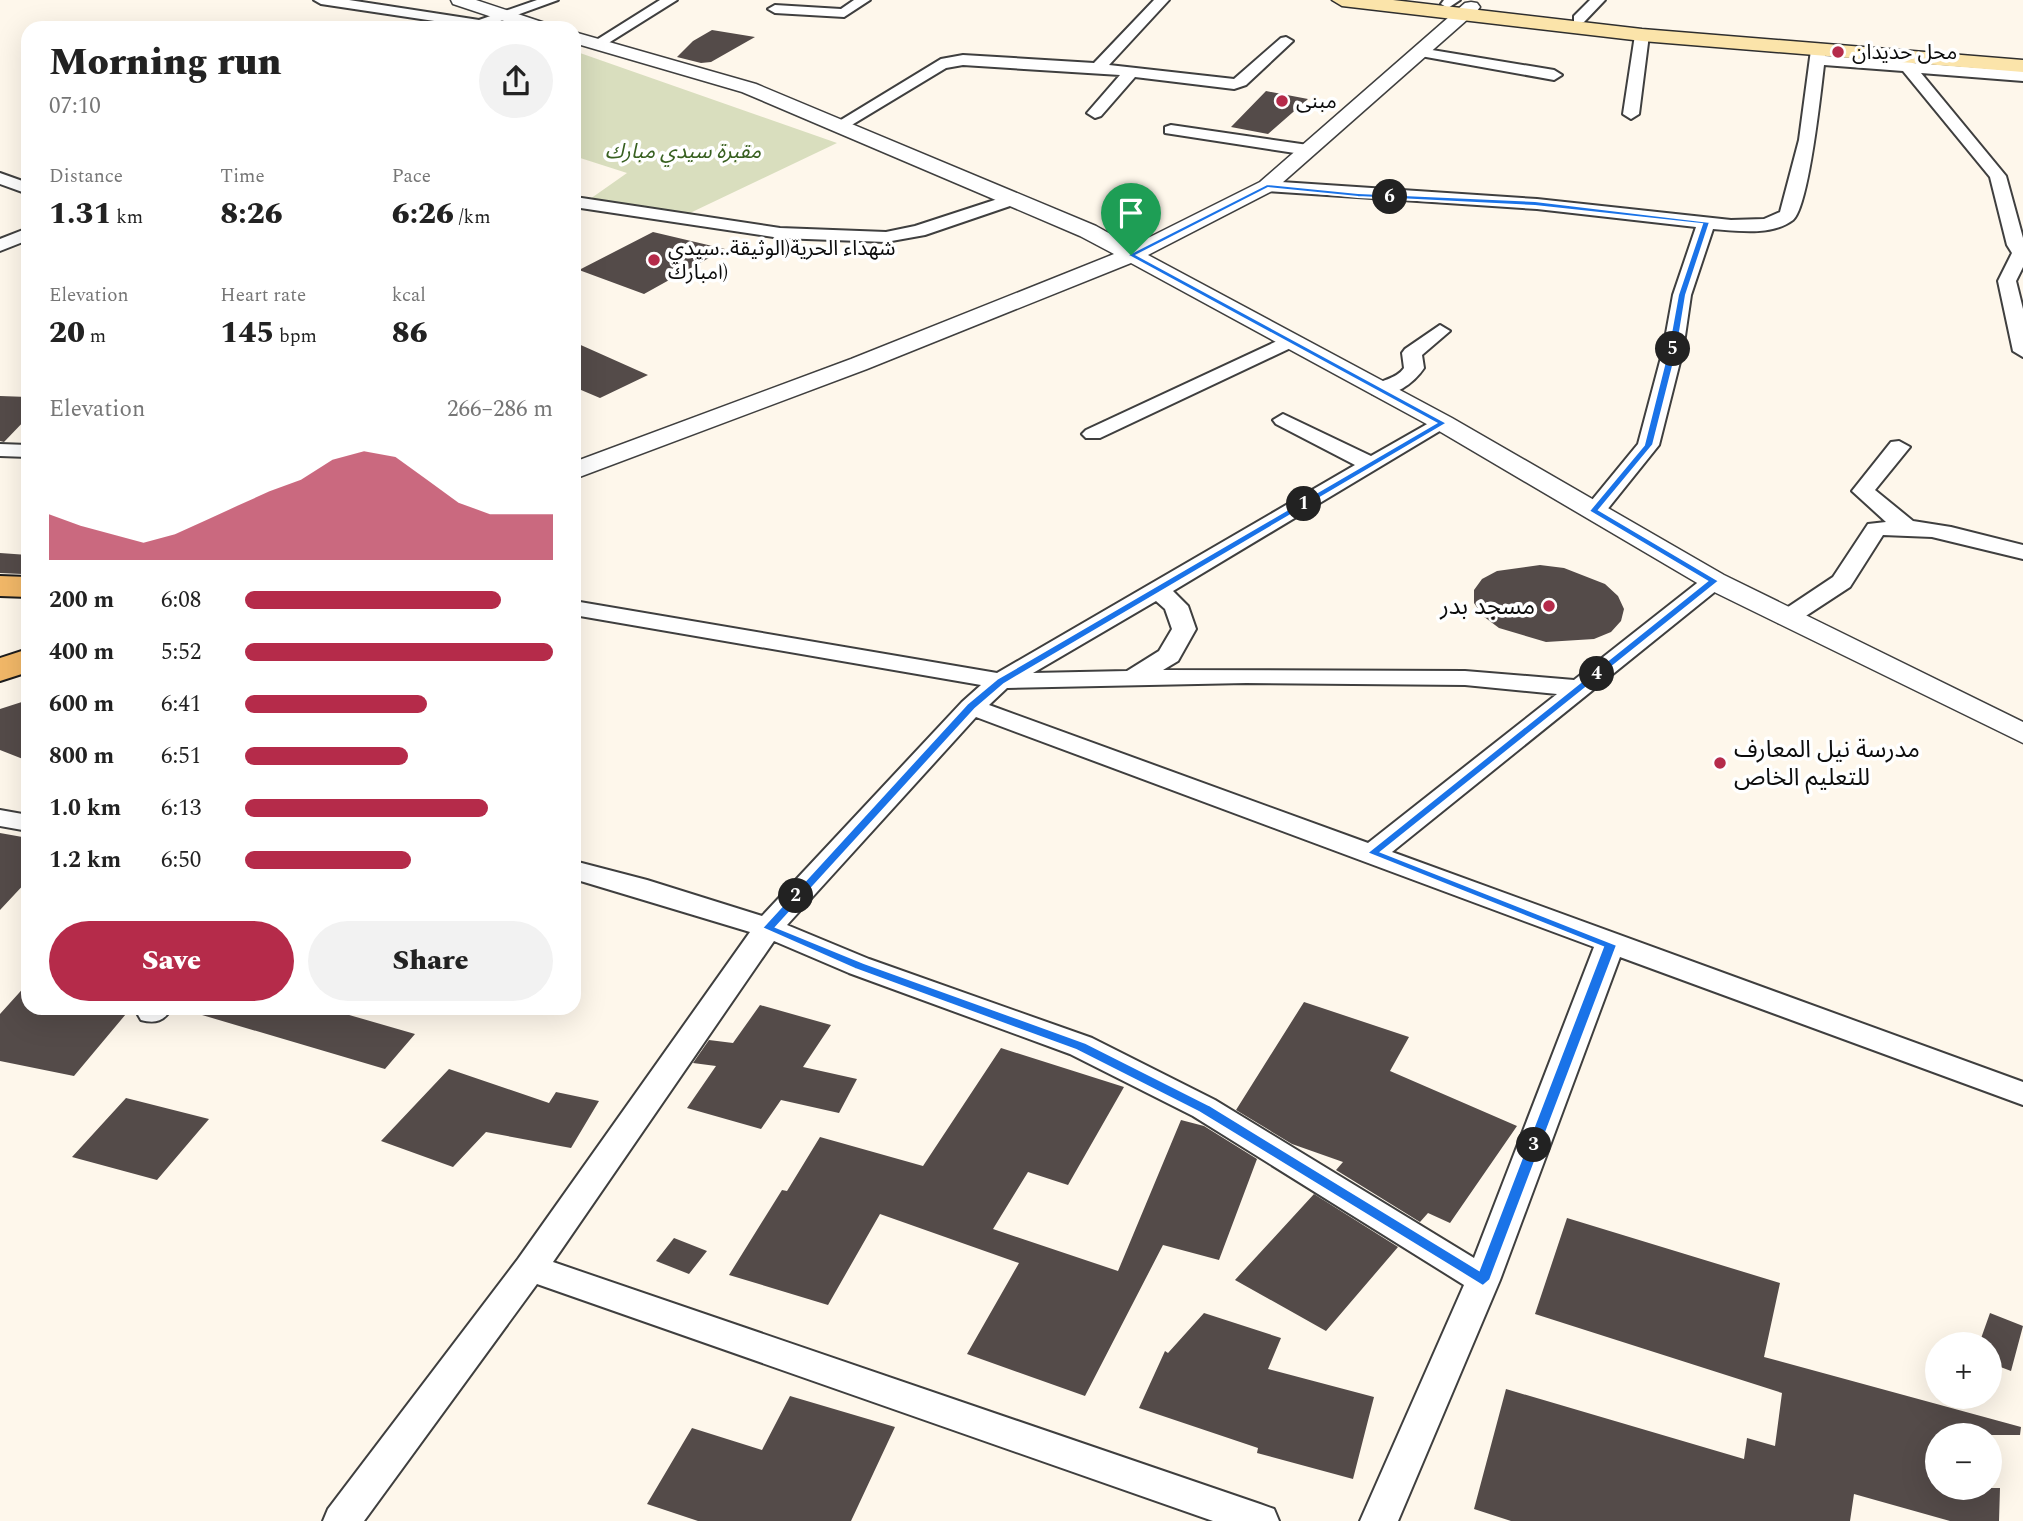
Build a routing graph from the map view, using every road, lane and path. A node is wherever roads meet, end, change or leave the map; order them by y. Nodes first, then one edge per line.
1 (321, 0) edge
2 (459, 0) edge
3 (551, 0) edge
4 (670, 0) edge
5 (863, 0) edge
6 (1162, 0) edge
7 (1342, 0) edge
8 (1419, 0) edge
9 (1598, 0) edge
10 (1458, 7) edge
11 (775, 9) dead end
12 (503, 17) junction
13 (1579, 19) junction
14 (446, 21) edge
15 (491, 21) edge
16 (517, 21) edge
17 (1642, 35) junction
18 (585, 41) edge
19 (1286, 41) dead end
20 (1420, 52) junction
21 (1818, 55) junction
22 (2023, 57) edge
23 (1903, 62) junction
24 (2023, 66) edge
25 (1098, 68) junction
26 (1131, 72) junction
27 (1554, 75) dead end
28 (2023, 76) edge
29 (1096, 113) dead end
30 (1631, 114) dead end
31 (839, 126) junction
32 (1171, 130) dead end
33 (1308, 150) junction
34 (0, 178) edge
35 (21, 186) edge
36 (1267, 186) junction
37 (1013, 200) junction
38 (581, 203) edge
39 (1706, 222) junction
40 (21, 236) edge
41 (0, 246) edge
42 (1131, 255) junction
43 (2021, 255) edge
44 (1440, 331) dead end
45 (1290, 341) junction
46 (2023, 351) edge
47 (1380, 390) junction
48 (1283, 420) dead end
49 (1443, 423) junction
50 (1093, 434) dead end
51 (1899, 447) dead end
52 (0, 450) edge
53 (21, 451) edge
54 (1372, 464) junction
55 (581, 468) edge
56 (1594, 511) junction
57 (1905, 526) junction
58 (2023, 552) edge
59 (1714, 581) junction
60 (0, 586) edge
61 (21, 587) edge
62 (1158, 590) junction
63 (581, 609) edge
64 (1787, 618) junction
65 (21, 662) edge
66 (0, 670) edge
67 (1133, 678) junction
68 (1001, 681) junction
69 (1580, 688) junction
70 (971, 707) junction
71 (2023, 734) edge
72 (0, 818) edge
73 (21, 822) edge
74 (1373, 853) junction
75 (581, 872) edge
76 (768, 928) junction
77 (1611, 945) junction
78 (2023, 1094) edge
79 (530, 1268) junction
80 (1483, 1280) junction
81 (342, 1521) edge
82 (1260, 1521) edge
83 (1379, 1521) edge

1 - 14 street
2 - 12 street
3 - 12 street
4 - 18 street
5 - 11 street
6 - 25 street
7 - 10 main road
8 - 10 main road
9 - 13 street
10 - 13 main road
10 - 17 main road
10 - 20 street
12 - 15 street
12 - 16 street
13 - 22 main road
17 - 21 main road
17 - 30 street
18 - 31 street
19 - 26 street
20 - 27 street
20 - 33 street
21 - 23 main road
21 - 39 street
23 - 24 main road
23 - 28 street
23 - 43 street
25 - 26 street
25 - 31 street
26 - 29 street
31 - 37 street
32 - 33 street
33 - 36 street
34 - 35 street
36 - 39 street
36 - 42 street
37 - 38 street
37 - 42 street
39 - 56 street
40 - 41 street
42 - 45 street
42 - 55 street
43 - 46 street
44 - 47 street
45 - 47 street
45 - 50 street
47 - 49 street
48 - 54 street
49 - 54 street
49 - 56 street
51 - 57 street
52 - 53 street
54 - 62 street
56 - 59 street
57 - 58 street
57 - 64 street
59 - 64 street
59 - 69 street
60 - 61 main road
62 - 67 street
62 - 68 street
63 - 68 street
64 - 71 street
65 - 66 main road
67 - 68 street
67 - 69 street
68 - 70 street
69 - 74 street
70 - 74 street
70 - 76 street
72 - 73 street
74 - 77 street
75 - 76 street
76 - 79 street
76 - 80 street
77 - 78 street
77 - 80 street
79 - 81 street
79 - 82 street
80 - 83 street

